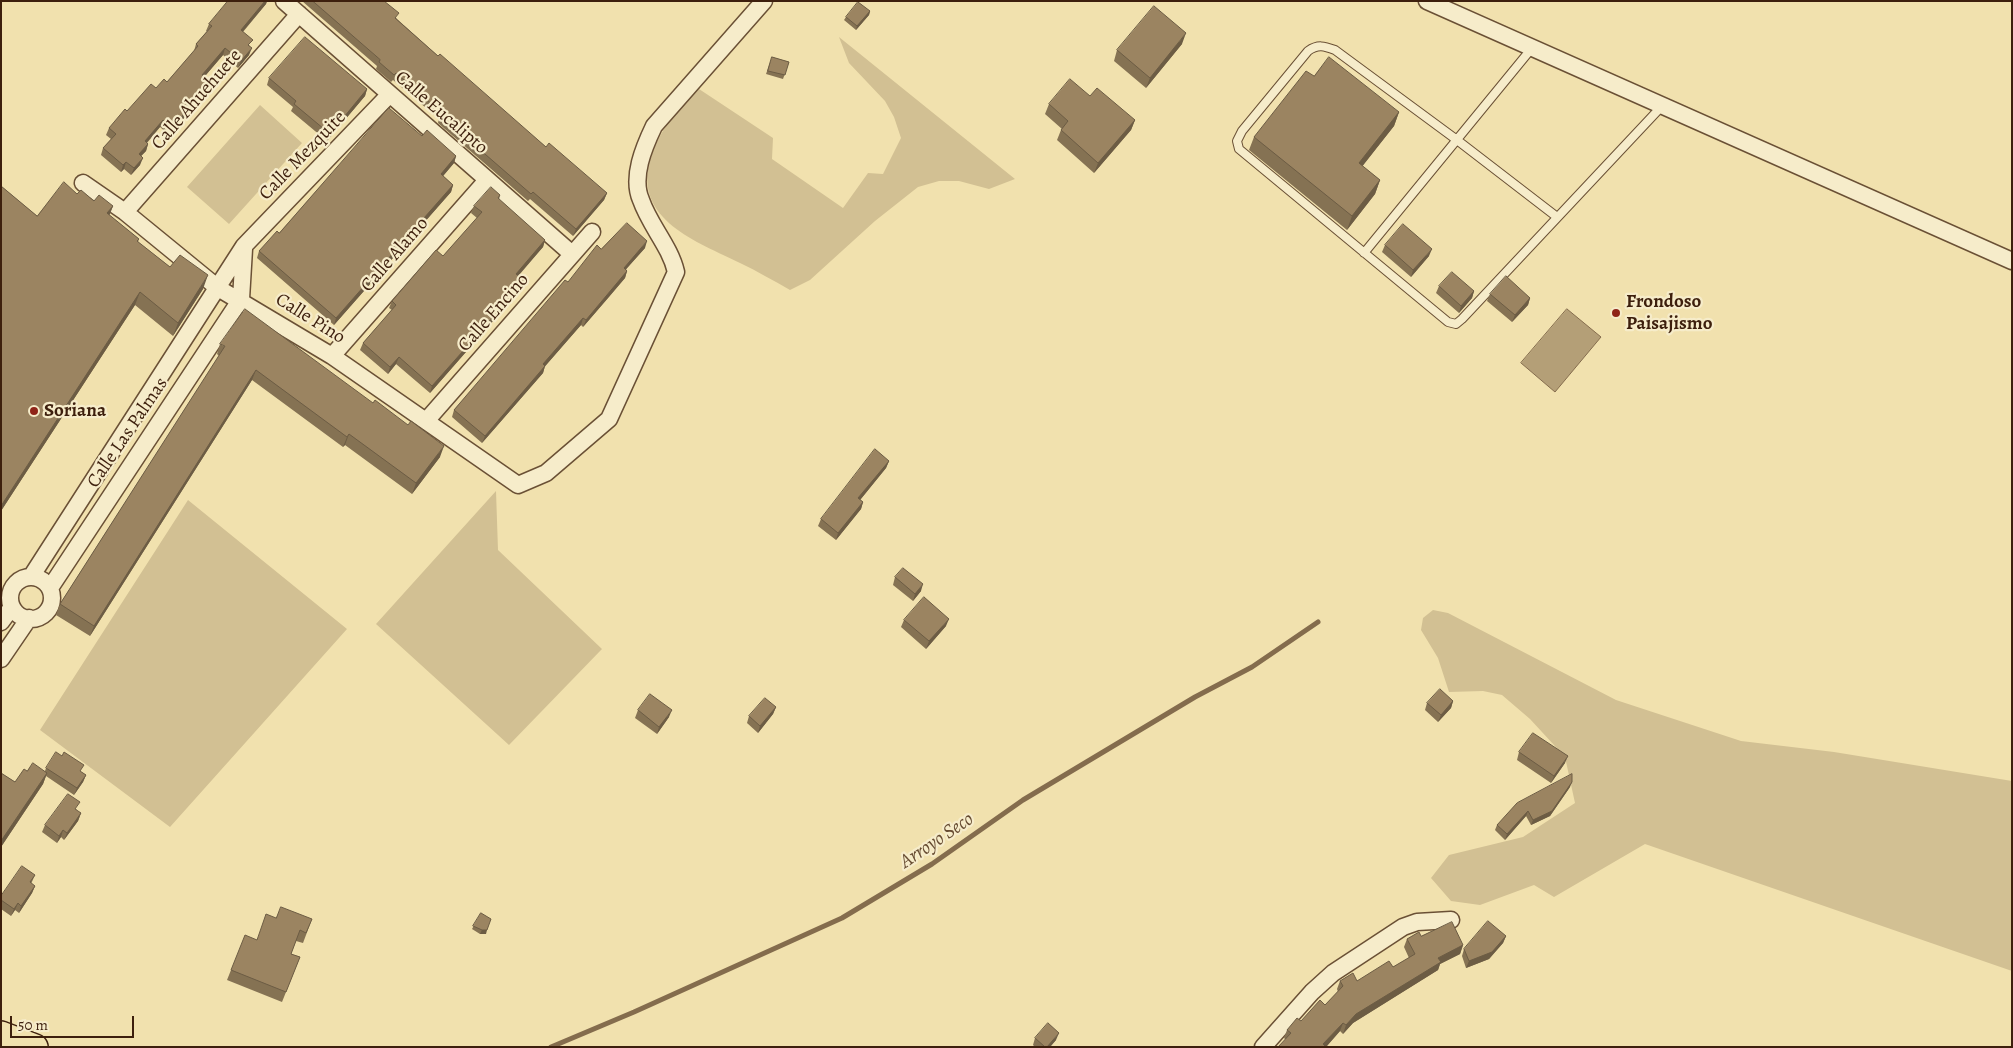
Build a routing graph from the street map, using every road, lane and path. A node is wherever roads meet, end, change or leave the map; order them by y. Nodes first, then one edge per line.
1 (284, 1) edge
2 (764, 1) edge
3 (1427, 1) edge
4 (299, 14) junction
5 (1532, 48) junction
6 (390, 94) junction
7 (1662, 106) junction
8 (1457, 140) junction
9 (487, 180) junction
10 (83, 183) dead end
11 (125, 212) junction
12 (1557, 217) junction
13 (592, 232) dead end
14 (244, 246) junction
15 (1364, 253) junction
16 (572, 254) junction
17 (2012, 260) edge
18 (218, 288) junction
19 (241, 300) junction
20 (332, 356) junction
21 (426, 421) junction
22 (31, 577) junction
23 (50, 588) junction
24 (12, 607) junction
25 (29, 618) junction
26 (1, 622) edge
27 (1, 659) edge
28 (1451, 920) edge
29 (1, 1034) edge
30 (35, 1047) edge
31 (1263, 1047) edge

1 - 4 street, Calle Eucalipto
2 - 21 street, Calle Pino
3 - 5 street
4 - 6 street, Calle Eucalipto
4 - 11 street, Calle Ahuehuete
5 - 7 street
5 - 8 lane
6 - 9 street, Calle Eucalipto
6 - 14 street, Calle Mezquite
7 - 12 lane
7 - 17 street
8 - 12 lane
8 - 15 lane
8 - 15 lane
9 - 16 street, Calle Eucalipto
9 - 20 street, Calle Alamo
10 - 11 street, Calle Pino
11 - 18 street, Calle Pino
12 - 15 lane
13 - 16 street, Calle Encino
14 - 18 street, Calle Mezquite
14 - 19 street
16 - 21 street, Calle Encino
18 - 19 street, Calle Pino
18 - 22 street, Calle Las Palmas
19 - 20 street, Calle Pino
19 - 23 street, Calle Las Palmas
20 - 21 street, Calle Pino
22 - 23 street
22 - 24 street
23 - 25 street
24 - 25 street
24 - 26 street
25 - 27 street
28 - 31 street
29 - 30 main road

